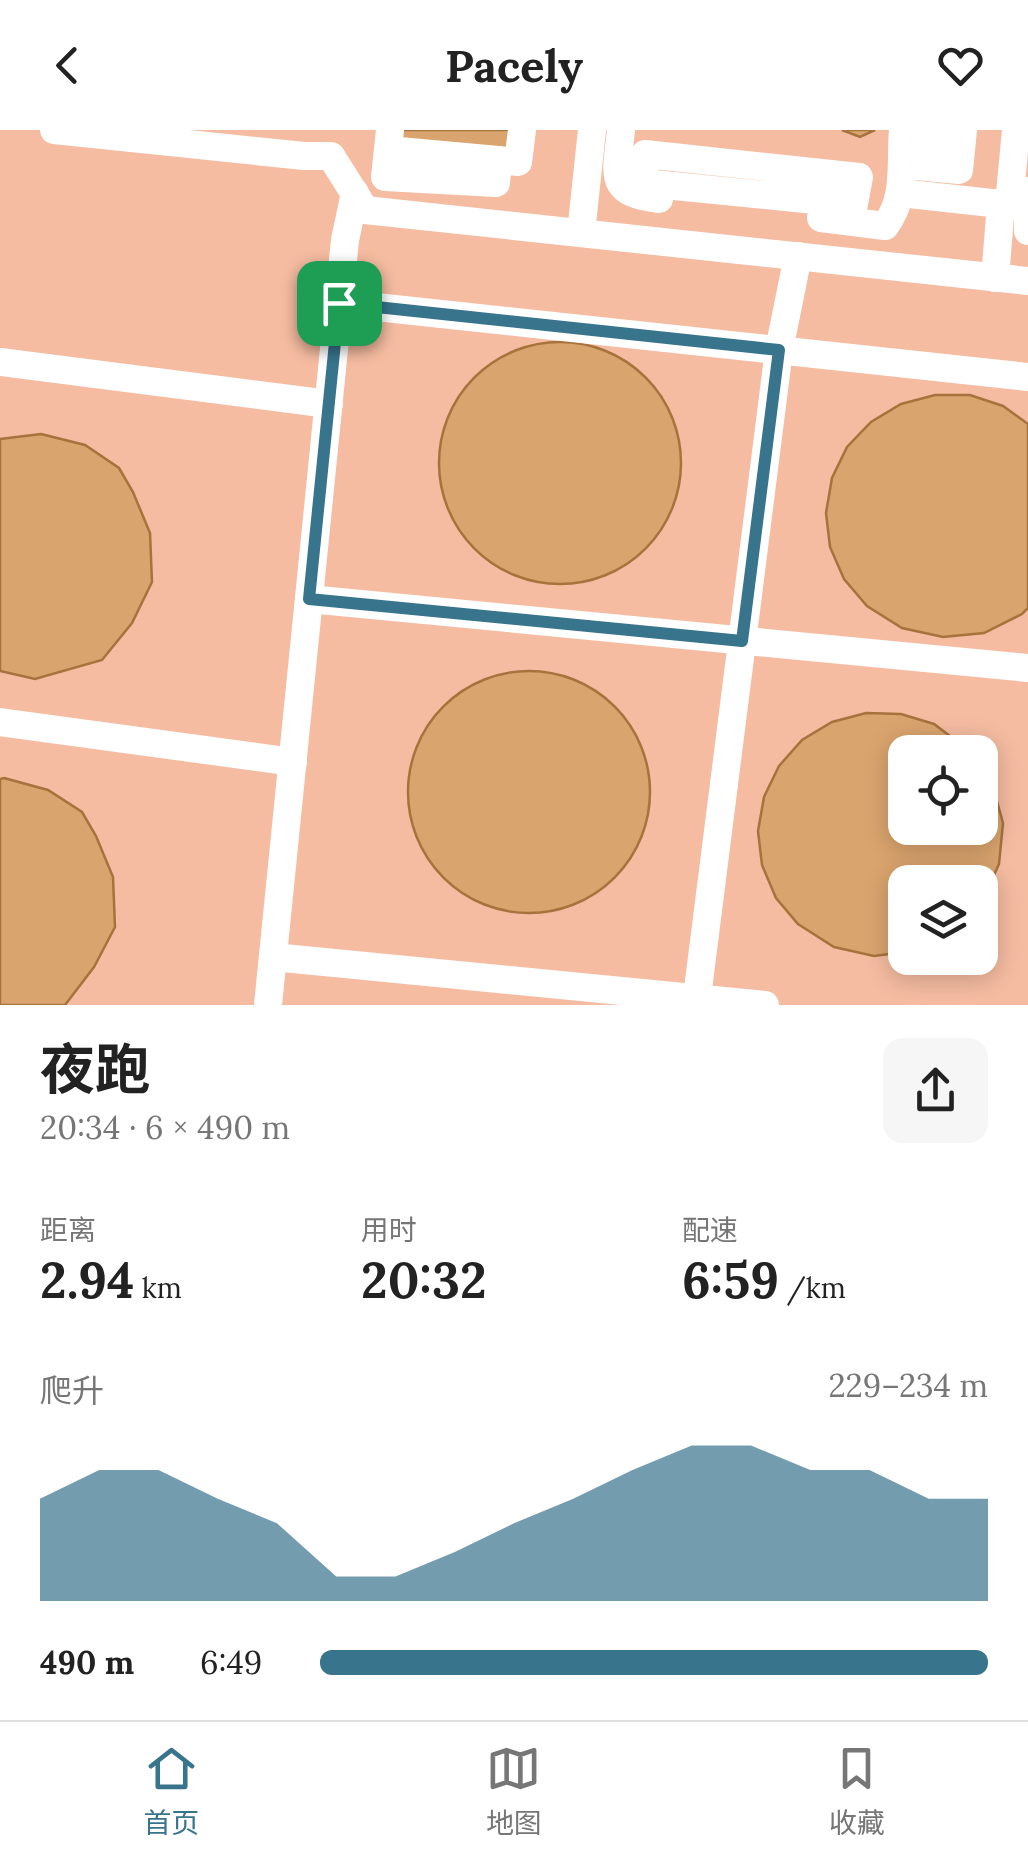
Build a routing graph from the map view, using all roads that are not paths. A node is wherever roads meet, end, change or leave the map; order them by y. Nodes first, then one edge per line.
1 (54, 130) edge
2 (592, 130) edge
3 (621, 130) edge
4 (517, 131) edge
5 (1020, 132) edge
6 (936, 133) edge
7 (389, 140) edge
8 (427, 154) edge
9 (479, 157) edge
10 (644, 168) dead end
11 (938, 168) dead end
12 (1023, 178) edge
13 (738, 186) junction
14 (856, 190) dead end
15 (354, 193) junction
16 (900, 194) junction
17 (1019, 210) edge
18 (417, 215) junction
19 (1028, 231) edge
20 (581, 233) junction
21 (798, 256) junction
22 (996, 278) junction
23 (1028, 281) edge
24 (339, 303) junction
25 (779, 350) junction
26 (0, 362) edge
27 (1028, 377) edge
28 (329, 404) junction
29 (309, 599) junction
30 (742, 641) junction
31 (1028, 668) edge
32 (0, 722) edge
33 (293, 762) junction
34 (273, 958) junction
35 (696, 1002) edge
36 (268, 1005) edge
37 (765, 1005) edge

1 - 15 street
2 - 20 street
3 - 13 street
4 - 9 street
5 - 12 street
6 - 11 street
6 - 16 street
7 - 8 street
8 - 9 street
8 - 18 street
10 - 13 street
12 - 17 street
13 - 14 street
13 - 16 street
15 - 18 street
15 - 24 street
16 - 17 street
17 - 19 street
17 - 22 street
18 - 20 street
20 - 21 street
21 - 22 street
21 - 25 street
22 - 23 street
24 - 25 street
24 - 28 street
25 - 27 street
25 - 30 street
26 - 28 street
28 - 29 street
29 - 30 street
29 - 33 street
30 - 31 street
30 - 35 street
32 - 33 street
33 - 34 street
34 - 35 street
34 - 36 street
35 - 37 street

